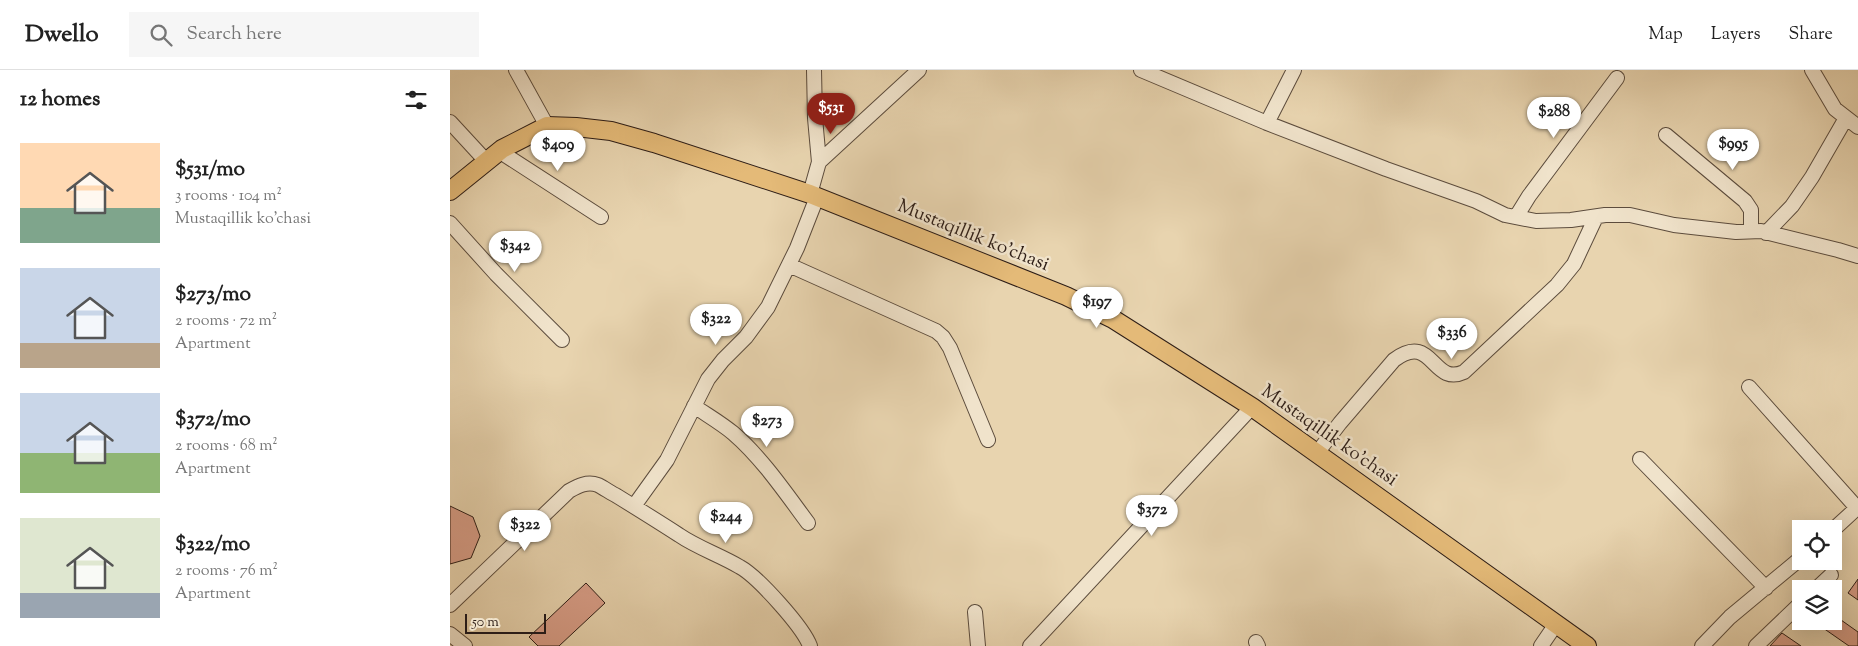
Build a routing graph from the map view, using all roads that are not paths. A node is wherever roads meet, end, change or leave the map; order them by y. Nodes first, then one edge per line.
1 (516, 70) edge
2 (814, 70) edge
3 (919, 70) edge
4 (1141, 70) edge
5 (1294, 70) edge
6 (1812, 70) edge
7 (1616, 78) dead end
8 (1846, 118) junction
9 (450, 122) edge
10 (1268, 123) junction
11 (547, 126) junction
12 (1858, 127) edge
13 (1666, 135) dead end
14 (493, 156) junction
15 (819, 162) junction
16 (450, 191) edge
17 (813, 195) junction
18 (601, 217) dead end
19 (1516, 217) junction
20 (1596, 217) junction
21 (450, 223) edge
22 (1751, 231) junction
23 (1766, 232) junction
24 (1858, 256) edge
25 (789, 265) junction
26 (562, 340) dead end
27 (1749, 387) dead end
28 (694, 406) junction
29 (1252, 407) junction
30 (988, 440) dead end
31 (1317, 453) junction
32 (1640, 459) dead end
33 (634, 506) junction
34 (1858, 508) edge
35 (1842, 522) edge
36 (808, 523) dead end
37 (1792, 566) edge
38 (1831, 575) dead end
39 (1826, 580) edge
40 (1766, 588) junction
41 (450, 605) edge
42 (975, 612) dead end
43 (1792, 612) edge
44 (1556, 624) junction
45 (450, 634) edge
46 (465, 646) edge
47 (810, 646) edge
48 (978, 646) edge
49 (1030, 646) edge
50 (1541, 646) edge
51 (1587, 646) edge
52 (1702, 646) edge
53 (1756, 646) edge

1 - 11 street
2 - 15 street
3 - 15 street
4 - 10 street
5 - 10 street
6 - 8 street
7 - 19 street
8 - 12 street
8 - 23 street
9 - 14 street
10 - 19 street
11 - 14 main road, Mustaqillik ko’chasi
11 - 17 main road, Mustaqillik ko’chasi
13 - 22 street
14 - 16 main road, Mustaqillik ko’chasi
14 - 18 street
15 - 17 street
17 - 25 street
17 - 29 main road, Mustaqillik ko’chasi
19 - 20 street
20 - 22 street
20 - 31 street
21 - 26 street
22 - 23 street
23 - 24 street
25 - 28 street
25 - 30 street
27 - 34 street
28 - 33 street
28 - 36 street
29 - 31 main road, Mustaqillik ko’chasi
29 - 49 street
31 - 44 main road, Mustaqillik ko’chasi
32 - 40 street
33 - 41 street
33 - 47 street
34 - 35 street
37 - 40 street
38 - 39 street
40 - 52 street
42 - 48 street
43 - 53 street
44 - 50 street
44 - 51 main road, Mustaqillik ko’chasi
45 - 46 street

